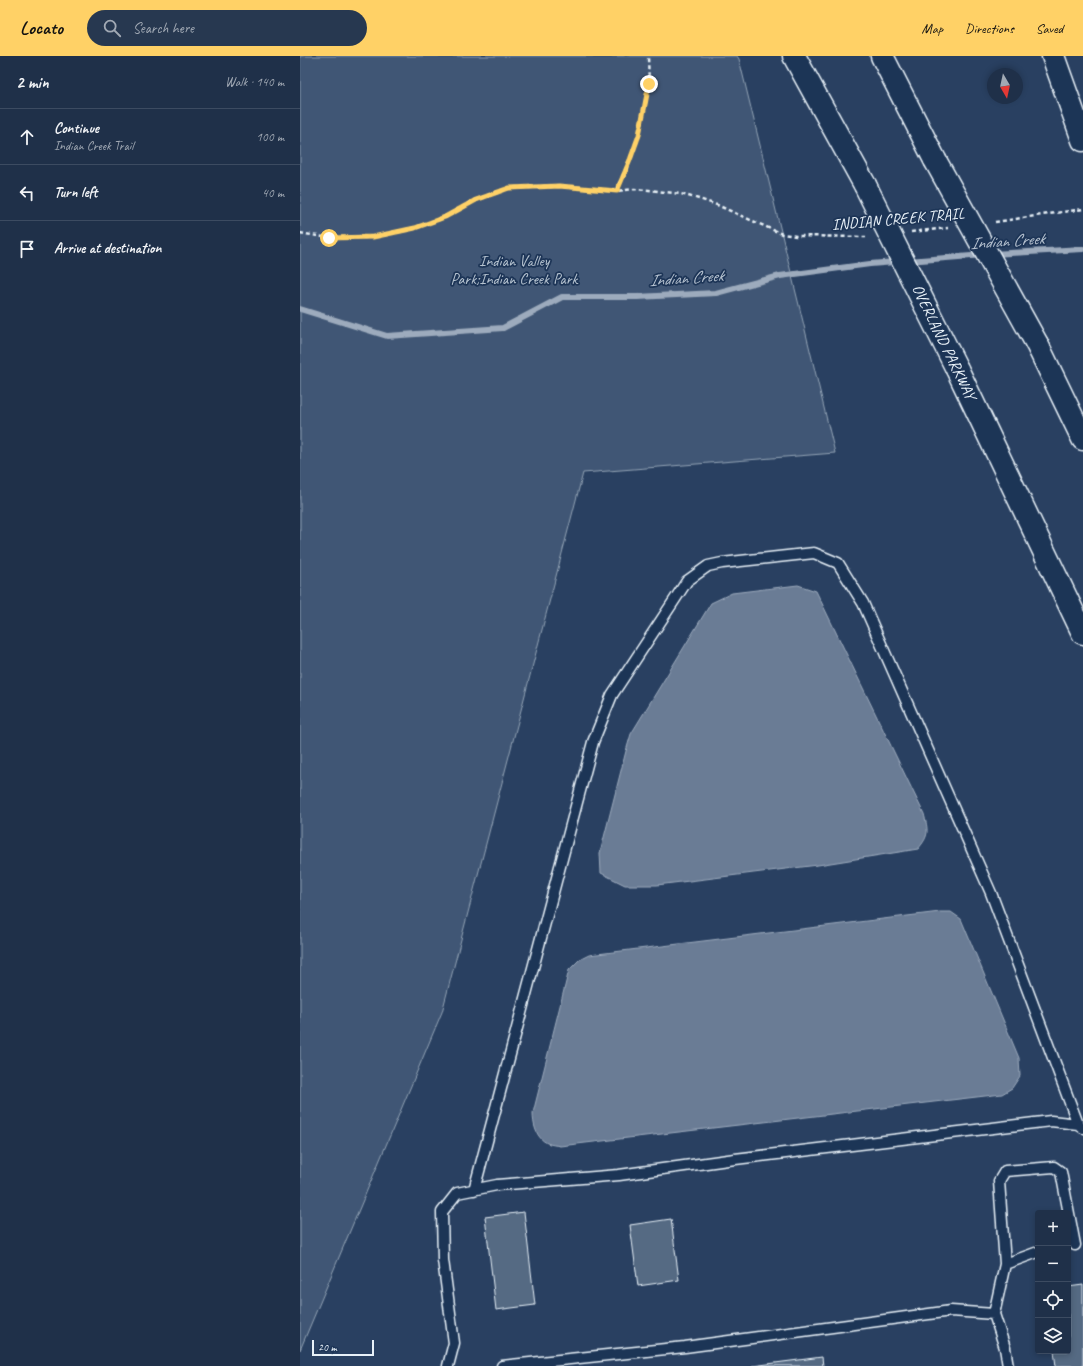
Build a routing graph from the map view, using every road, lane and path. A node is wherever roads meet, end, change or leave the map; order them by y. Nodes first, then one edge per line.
1 (648, 56) edge
2 (794, 56) edge
3 (882, 56) edge
4 (1053, 56) edge
5 (1083, 140) edge
6 (617, 191) junction
7 (1083, 209) edge
8 (994, 223) dead end
9 (949, 228) dead end
10 (300, 233) edge
11 (905, 233) dead end
12 (870, 236) dead end
13 (1083, 439) edge
14 (1083, 633) edge
15 (1081, 1126) edge
16 (474, 1190) junction
17 (1075, 1245) edge
18 (1035, 1253) edge
19 (1006, 1264) junction
20 (994, 1314) junction
21 (448, 1366) edge
22 (502, 1366) edge
23 (1008, 1366) edge

1 - 6 path
2 - 14 highway, OVERLAND PARKWAY, bridge
3 - 13 highway, bridge
4 - 5 highway
6 - 10 path, INDIAN CREEK TRAIL
6 - 12 path, INDIAN CREEK TRAIL
7 - 8 path
9 - 11 path, INDIAN CREEK TRAIL
15 - 16 lane
15 - 16 lane
16 - 21 lane
17 - 19 lane
18 - 19 lane
19 - 20 lane
20 - 22 lane
20 - 23 lane

